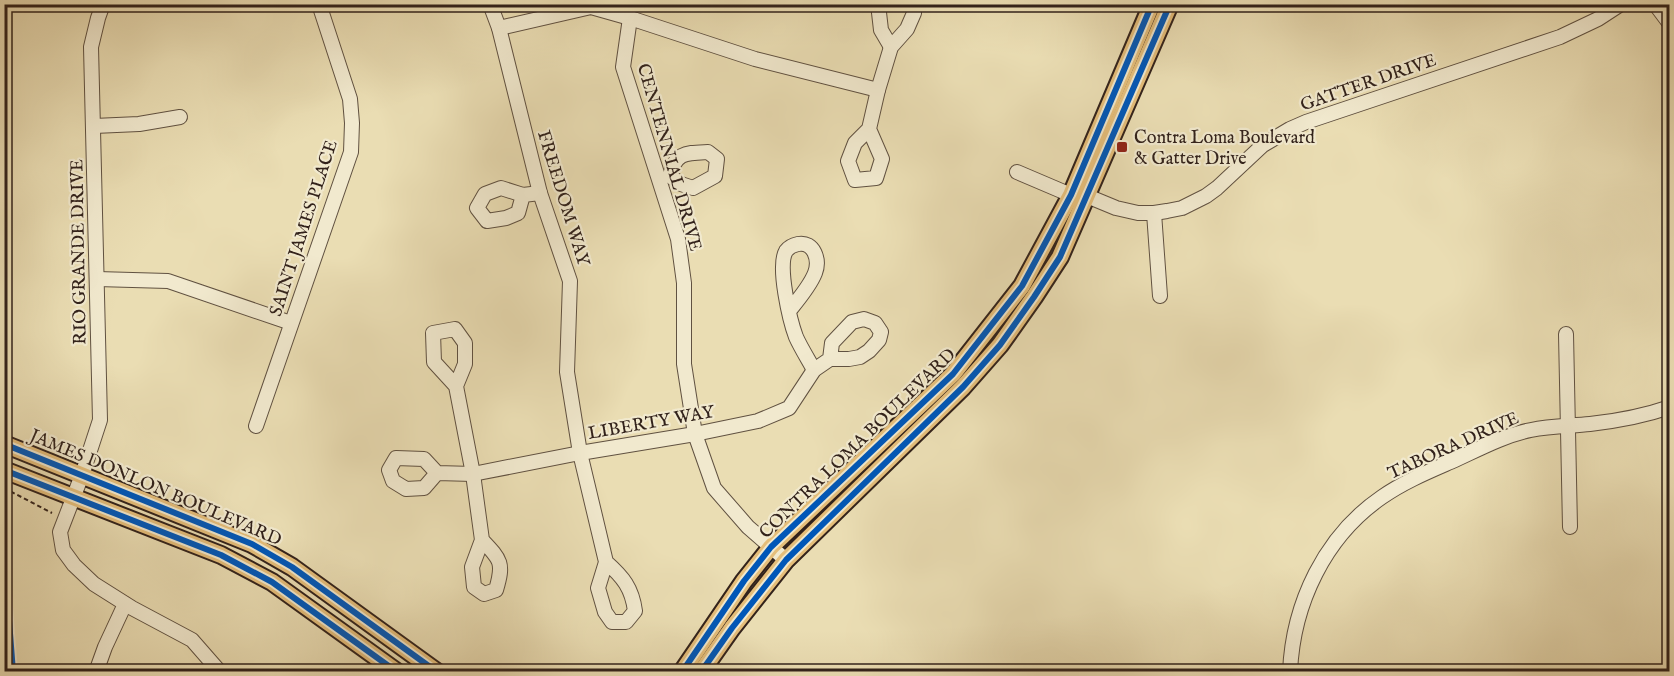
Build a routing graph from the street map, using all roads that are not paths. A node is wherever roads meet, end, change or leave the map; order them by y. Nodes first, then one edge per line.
1 (103, 4) edge
2 (319, 4) edge
3 (490, 4) edge
4 (878, 4) edge
5 (912, 4) edge
6 (1152, 4) edge
7 (1170, 4) edge
8 (1621, 4) edge
9 (1655, 4) edge
10 (630, 18) junction
11 (1670, 24) edge
12 (499, 28) junction
13 (891, 47) junction
14 (878, 90) junction
15 (180, 117) dead end
16 (94, 126) junction
17 (869, 129) dead end
18 (1017, 172) dead end
19 (540, 193) junction
20 (523, 195) dead end
21 (1079, 196) junction
22 (1154, 213) junction
23 (97, 279) junction
24 (1160, 296) dead end
25 (789, 311) dead end
26 (291, 323) junction
27 (1566, 334) dead end
28 (830, 359) dead end
29 (814, 370) junction
30 (456, 386) dead end
31 (1670, 407) edge
32 (1568, 425) junction
33 (256, 426) dead end
34 (695, 434) junction
35 (4, 444) edge
36 (580, 453) junction
37 (4, 470) edge
38 (437, 473) dead end
39 (473, 474) junction
40 (82, 475) junction
41 (72, 496) junction
42 (1570, 527) dead end
43 (482, 540) dead end
44 (771, 547) junction
45 (786, 560) junction
46 (606, 562) dead end
47 (125, 604) junction
48 (96, 672) edge
49 (219, 672) edge
50 (397, 672) edge
51 (437, 672) edge
52 (682, 672) edge
53 (701, 672) edge
54 (1290, 672) edge

1 - 16 street, RIO GRANDE DRIVE
2 - 26 street, SAINT JAMES PLACE
3 - 12 street, FREEDOM WAY
4 - 13 street
5 - 13 street
6 - 21 main road, CONTRA LOMA BOULEVARD
7 - 21 main road, CONTRA LOMA BOULEVARD
8 - 22 street, GATTER DRIVE
9 - 11 street
10 - 12 street
10 - 14 street
10 - 34 street, CENTENNIAL DRIVE
12 - 19 street, FREEDOM WAY
13 - 14 street
14 - 17 street
15 - 16 street
16 - 23 street, RIO GRANDE DRIVE
18 - 21 street, GATTER DRIVE
19 - 20 street
19 - 36 street, FREEDOM WAY
21 - 22 street, GATTER DRIVE
21 - 44 main road, CONTRA LOMA BOULEVARD
21 - 45 main road, CONTRA LOMA BOULEVARD
22 - 24 street
23 - 26 street
23 - 40 street, RIO GRANDE DRIVE
25 - 29 street
26 - 33 street, SAINT JAMES PLACE
27 - 32 street
28 - 29 street
29 - 34 street, LIBERTY WAY
30 - 39 street
31 - 32 street, TABORA DRIVE
32 - 42 street
32 - 54 street, TABORA DRIVE
34 - 36 street, LIBERTY WAY
34 - 44 street, CENTENNIAL DRIVE
35 - 40 main road, JAMES DONLON BOULEVARD
36 - 39 street, LIBERTY WAY
36 - 46 street, FREEDOM WAY
37 - 41 main road, JAMES DONLON BOULEVARD
38 - 39 street, LIBERTY WAY
39 - 43 street
40 - 41 street, RIO GRANDE DRIVE
40 - 51 main road, JAMES DONLON BOULEVARD
41 - 47 street, RIO GRANDE DRIVE
41 - 50 main road, JAMES DONLON BOULEVARD
44 - 45 street, CENTENNIAL DRIVE
44 - 52 main road, CONTRA LOMA BOULEVARD
45 - 53 main road, CONTRA LOMA BOULEVARD
47 - 48 street
47 - 49 street

